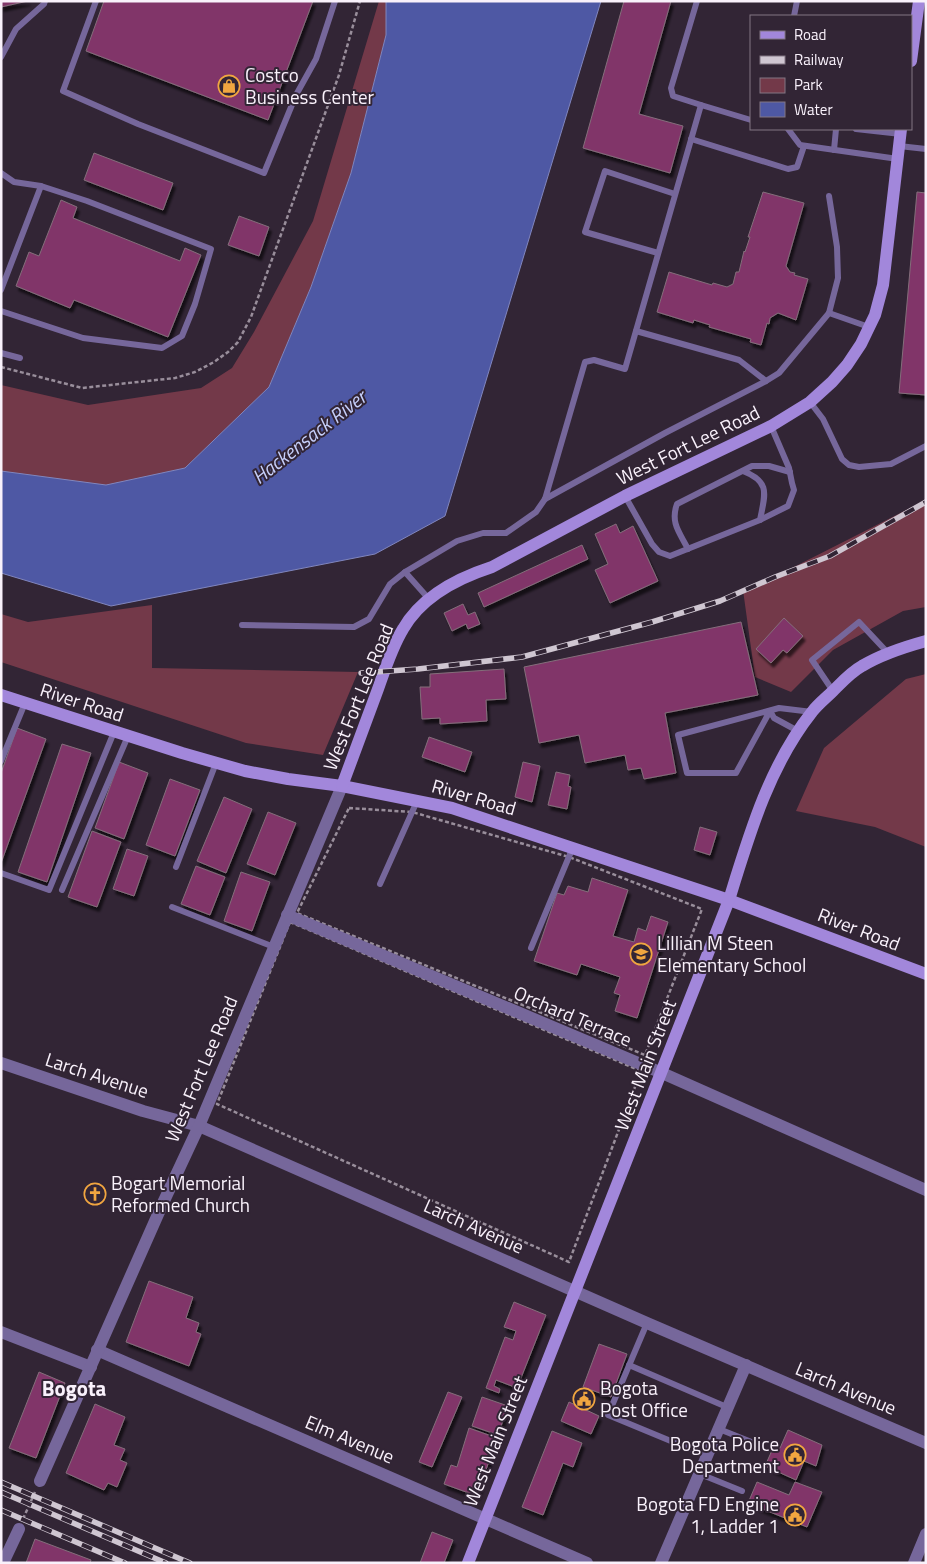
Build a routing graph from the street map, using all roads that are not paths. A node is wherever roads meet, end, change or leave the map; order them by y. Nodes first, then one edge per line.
1 (45, 1) edge
2 (96, 1) edge
3 (335, 1) edge
4 (698, 1) edge
5 (797, 1) edge
6 (921, 5) edge
7 (794, 15) edge
8 (912, 54) edge
9 (1, 58) edge
10 (702, 105) junction
11 (750, 120) edge
12 (788, 130) edge
13 (836, 130) edge
14 (859, 130) edge
15 (691, 139) junction
16 (900, 142) edge
17 (804, 146) junction
18 (926, 149) edge
19 (834, 150) junction
20 (1, 173) edge
21 (41, 186) junction
22 (676, 194) junction
23 (829, 196) dead end
24 (658, 253) junction
25 (1, 290) edge
26 (1, 311) edge
27 (829, 313) junction
28 (869, 327) junction
29 (636, 330) junction
30 (1, 353) edge
31 (20, 358) dead end
32 (766, 381) junction
33 (810, 402) junction
34 (771, 426) junction
35 (926, 446) edge
36 (743, 470) junction
37 (790, 472) junction
38 (625, 496) junction
39 (545, 499) junction
40 (760, 520) junction
41 (688, 549) junction
42 (405, 572) junction
43 (429, 599) junction
44 (242, 626) dead end
45 (926, 641) edge
46 (888, 653) junction
47 (833, 691) junction
48 (1, 695) edge
49 (25, 703) junction
50 (770, 711) junction
51 (812, 712) junction
52 (114, 732) junction
53 (798, 732) junction
54 (128, 736) junction
55 (1, 762) edge
56 (216, 763) junction
57 (342, 786) junction
58 (414, 806) junction
59 (571, 852) junction
60 (176, 867) dead end
61 (1, 873) edge
62 (380, 884) dead end
63 (62, 890) dead end
64 (729, 900) junction
65 (172, 907) dead end
66 (287, 916) junction
67 (274, 947) junction
68 (531, 948) dead end
69 (926, 974) edge
70 (1, 1063) edge
71 (662, 1073) junction
72 (199, 1126) junction
73 (926, 1190) edge
74 (575, 1291) junction
75 (647, 1323) junction
76 (1, 1332) edge
77 (97, 1350) junction
78 (629, 1365) junction
79 (746, 1365) junction
80 (91, 1367) junction
81 (728, 1408) junction
82 (719, 1429) junction
83 (926, 1443) edge
84 (759, 1445) dead end
85 (708, 1456) junction
86 (700, 1474) junction
87 (40, 1481) dead end
88 (742, 1491) dead end
89 (485, 1518) junction
90 (19, 1529) road end
91 (926, 1534) edge
92 (4, 1556) edge
93 (468, 1563) edge
94 (587, 1563) edge
95 (661, 1563) edge
96 (914, 1563) edge

1 - 9 lane
2 - 3 lane
4 - 10 lane
5 - 7 lane
6 - 8 main road
10 - 11 lane
10 - 15 lane
12 - 17 lane
13 - 19 lane
14 - 16 lane
15 - 17 lane
15 - 22 lane
16 - 18 lane
16 - 19 lane
16 - 28 main road, West Fort Lee Road
17 - 19 lane
20 - 21 lane
21 - 25 lane
21 - 26 lane
22 - 24 lane
22 - 24 lane
23 - 27 lane
24 - 29 lane
27 - 28 lane
27 - 32 lane
28 - 33 main road, West Fort Lee Road
29 - 32 lane
29 - 39 lane
30 - 31 lane
32 - 39 lane
33 - 34 main road, West Fort Lee Road
33 - 35 lane
34 - 37 lane
34 - 38 main road, West Fort Lee Road
36 - 37 lane
36 - 40 lane
36 - 41 lane
37 - 40 lane
38 - 41 lane
38 - 43 main road, West Fort Lee Road
39 - 42 lane
40 - 41 lane
42 - 43 lane
42 - 44 lane
43 - 57 main road, West Fort Lee Road
45 - 46 main road, West Main Street
46 - 47 main road, West Main Street
46 - 47 lane
47 - 51 main road, West Main Street
48 - 49 main road, River Road
49 - 52 main road, River Road
49 - 55 lane
50 - 50 lane
50 - 51 lane
50 - 53 lane
51 - 53 main road, West Main Street
52 - 54 main road, River Road
52 - 61 lane
53 - 64 main road, West Main Street
54 - 56 main road, River Road
54 - 63 lane
56 - 57 main road, River Road
56 - 60 lane
57 - 58 main road, River Road
57 - 66 street, West Fort Lee Road
58 - 59 main road, River Road
58 - 62 lane
59 - 64 main road, River Road
59 - 68 lane
64 - 69 main road, River Road
64 - 71 main road, West Main Street
65 - 67 lane
66 - 67 street, West Fort Lee Road
66 - 71 street, Orchard Terrace
67 - 72 street, West Fort Lee Road
70 - 72 street, Larch Avenue
71 - 73 street, Orchard Terrace
71 - 74 main road, West Main Street
72 - 74 street, Larch Avenue
72 - 77 street, West Fort Lee Road
74 - 75 street, Larch Avenue
74 - 89 main road, West Main Street
75 - 78 lane
75 - 79 street, Larch Avenue
76 - 80 street
77 - 80 street, West Fort Lee Road
77 - 89 street, Elm Avenue
78 - 81 lane
78 - 85 lane
79 - 81 street
79 - 83 street, Larch Avenue
80 - 87 street, West Fort Lee Road
81 - 82 street
82 - 84 lane
82 - 85 street
85 - 86 street
86 - 88 lane
86 - 95 street
89 - 93 main road, West Main Street
89 - 94 street, Elm Avenue
90 - 92 street
91 - 96 street

